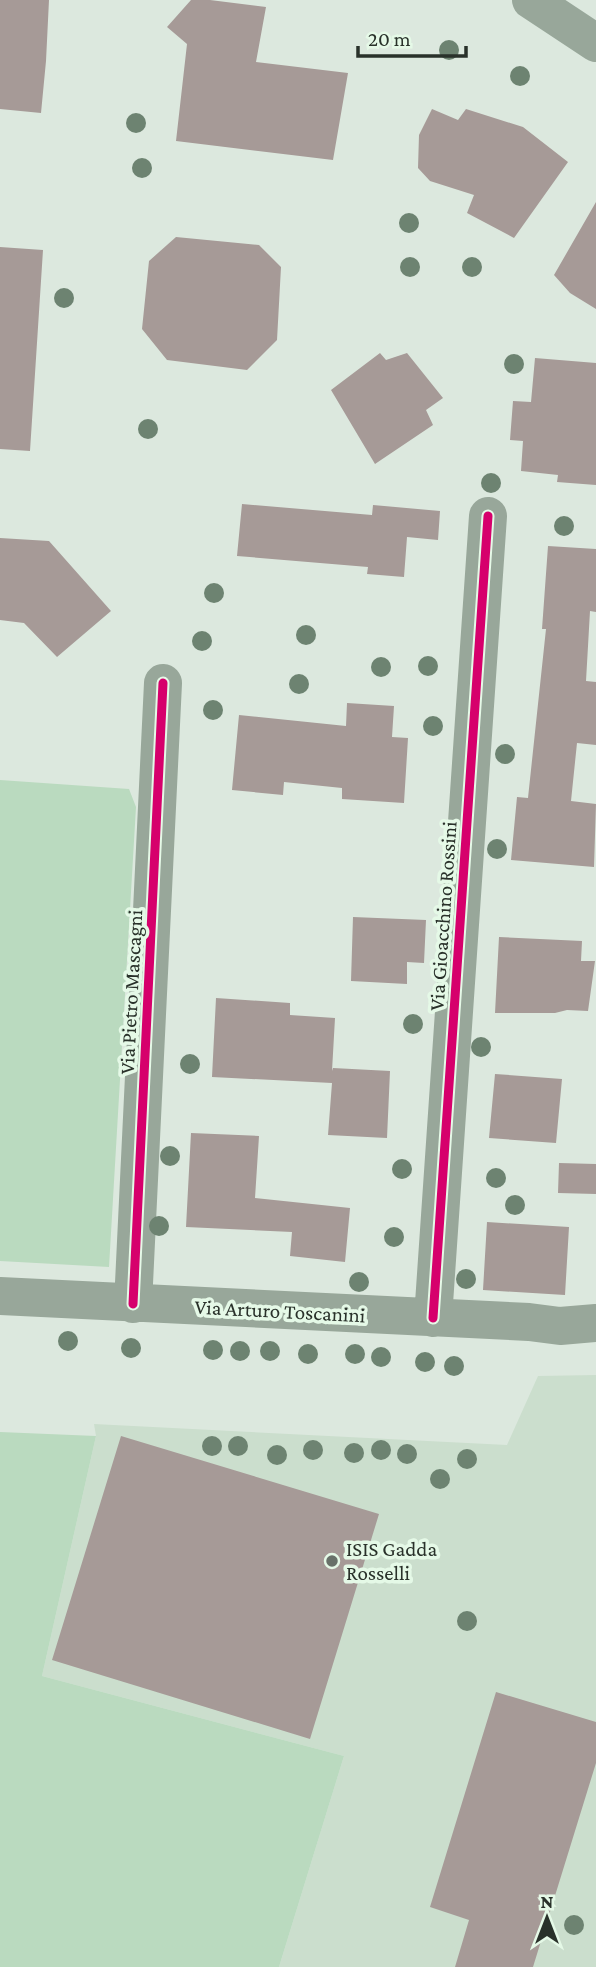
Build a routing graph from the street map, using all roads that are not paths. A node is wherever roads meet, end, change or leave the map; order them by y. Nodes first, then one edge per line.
1 (531, 0) edge
2 (596, 43) edge
3 (488, 516) dead end
4 (163, 683) dead end
5 (0, 1296) edge
6 (134, 1304) junction
7 (433, 1318) junction
8 (578, 1325) edge
9 (596, 1338) edge

1 - 2 street
3 - 7 street, Via Gioacchino Rossini
4 - 6 street, Via Pietro Mascagni
5 - 6 street, Via Arturo Toscanini
6 - 7 street, Via Arturo Toscanini
7 - 8 street, Via Arturo Toscanini
8 - 9 street, Via Arturo Toscanini

